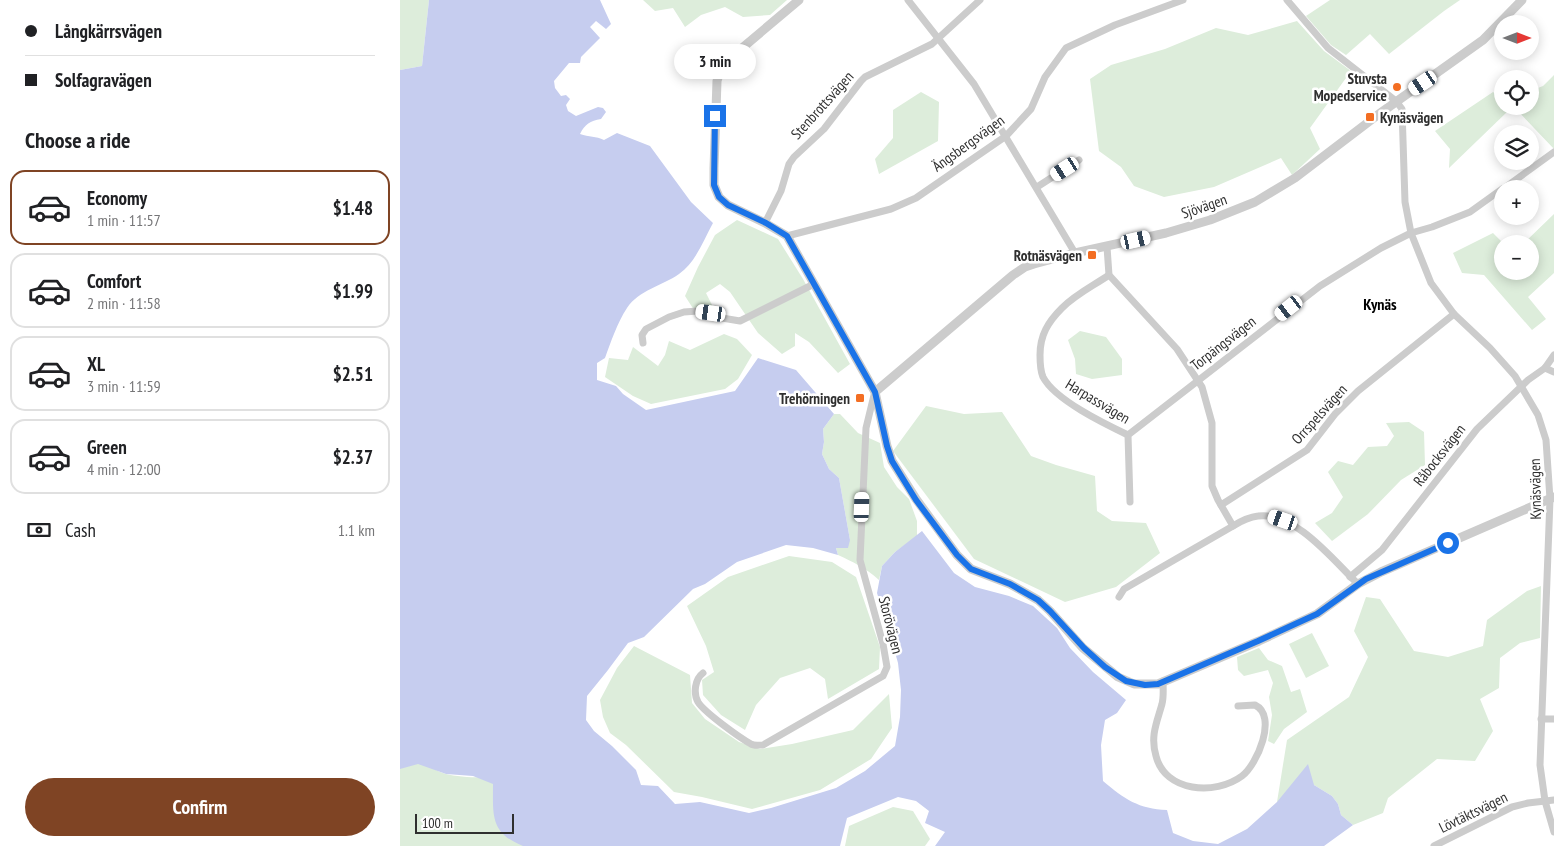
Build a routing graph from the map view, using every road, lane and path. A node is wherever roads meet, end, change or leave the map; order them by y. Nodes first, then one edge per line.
1 (799, 0) edge
2 (908, 0) edge
3 (980, 0) edge
4 (1183, 0) edge
5 (1287, 0) edge
6 (1522, 0) edge
7 (938, 39) junction
8 (1396, 101) junction
9 (1006, 136) junction
10 (1554, 152) edge
11 (1079, 160) dead end
12 (1515, 180) edge
13 (1036, 187) junction
14 (1494, 195) edge
15 (766, 223) junction
16 (1411, 233) junction
17 (787, 236) junction
18 (1107, 247) junction
19 (1075, 253) junction
20 (1108, 274) junction
21 (814, 284) junction
22 (1454, 314) junction
23 (642, 343) dead end
24 (1554, 355) edge
25 (1545, 368) junction
26 (1554, 372) edge
27 (1199, 380) junction
28 (1522, 386) junction
29 (875, 392) junction
30 (1128, 435) junction
31 (1552, 498) edge
32 (1130, 502) dead end
33 (1221, 506) junction
34 (1233, 526) junction
35 (1350, 577) junction
36 (1358, 584) junction
37 (1550, 594) edge
38 (1119, 597) dead end
39 (703, 673) dead end
40 (1163, 681) junction
41 (1238, 706) dead end
42 (1541, 719) junction
43 (1554, 719) edge
44 (1554, 800) edge
45 (1545, 801) junction
46 (1554, 832) edge
47 (1434, 846) edge

1 - 15 street
2 - 7 street
3 - 7 street, Stenbrottsvägen
4 - 9 street, Ängsbergsvägen
5 - 8 street
6 - 8 street, Sjövägen
7 - 9 street
7 - 15 street, Stenbrottsvägen
8 - 16 street, Kynäsvägen
8 - 18 street, Sjövägen
9 - 13 street
9 - 17 street, Ängsbergsvägen
10 - 12 street, Torpängsvägen
11 - 13 street
13 - 19 street
14 - 16 street, Torpängsvägen
15 - 17 street
16 - 22 street, Kynäsvägen
16 - 27 street, Torpängsvägen
17 - 21 street
18 - 19 street, Sjövägen
18 - 20 street
19 - 29 street, Sjövägen
20 - 27 street
20 - 30 street, Harpassvägen
21 - 23 street
21 - 29 street
22 - 28 street, Kynäsvägen
22 - 33 street, Orrspelsvägen
24 - 25 street, Råbocksvägen
25 - 26 street
25 - 28 street, Råbocksvägen
27 - 30 street, Torpängsvägen
27 - 33 street
28 - 31 street, Kynäsvägen
28 - 35 street, Råbocksvägen
29 - 39 street, Storövägen
29 - 40 street
30 - 32 street
31 - 36 street
31 - 37 street, Kynäsvägen
33 - 34 street
34 - 35 street
34 - 38 street
35 - 36 street
36 - 40 street
37 - 42 street, Kynäsvägen
40 - 41 street
42 - 43 street
42 - 45 street, Kynäsvägen
44 - 45 street, Lövtäktsvägen
45 - 46 street, Kynäsvägen
45 - 47 street, Lövtäktsvägen

